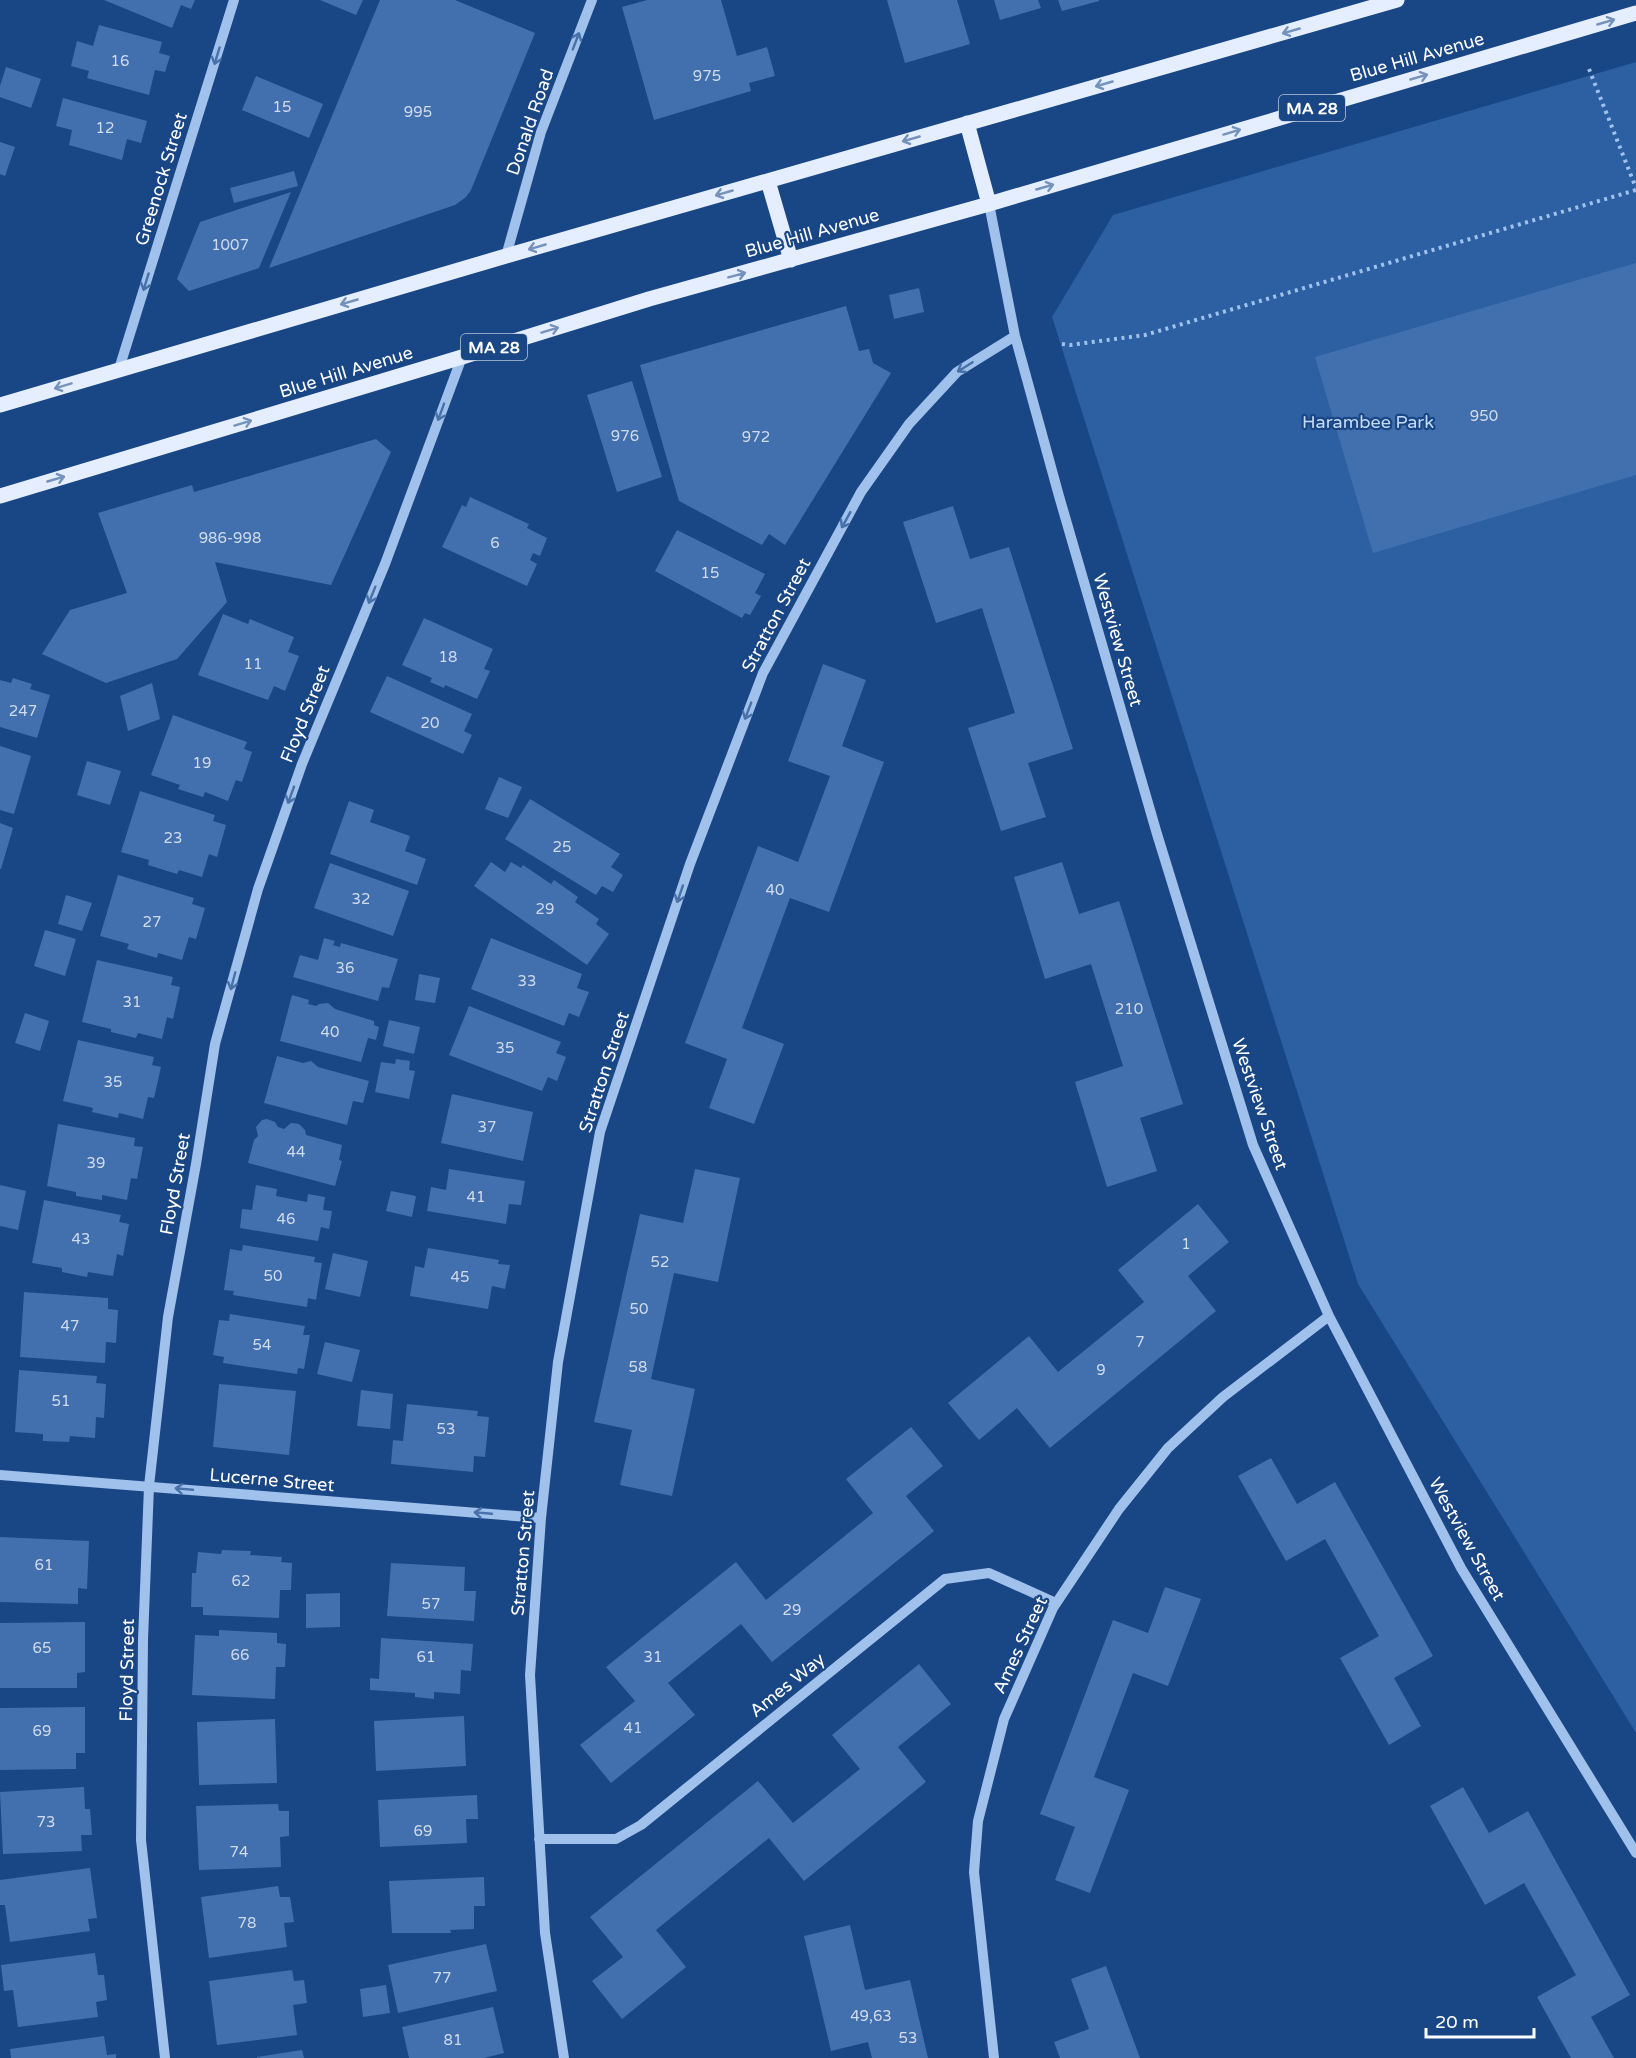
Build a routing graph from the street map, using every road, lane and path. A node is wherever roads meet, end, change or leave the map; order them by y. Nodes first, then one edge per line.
1 (234, 0) edge
2 (592, 0) edge
3 (1397, 0) edge
4 (1636, 14) edge
5 (1589, 69) dead end
6 (968, 123) junction
7 (768, 181) junction
8 (1636, 189) edge
9 (989, 204) junction
10 (506, 256) junction
11 (791, 260) junction
12 (1015, 336) junction
13 (1062, 344) dead end
14 (462, 357) junction
15 (119, 369) junction
16 (0, 405) edge
17 (0, 495) edge
18 (1329, 1316) junction
19 (0, 1475) edge
20 (149, 1486) junction
21 (541, 1518) junction
22 (1056, 1603) junction
23 (539, 1839) junction
24 (1636, 1853) edge
25 (165, 2058) edge
26 (564, 2058) edge
27 (994, 2058) edge

1 -> 15 street, Greenock Street
10 -> 2 street, Donald Road
3 -> 6 main road
9 -> 4 main road, Blue Hill Avenue / MA 28
5 - 8 path
6 -> 7 main road
6 - 9 main road
7 -> 10 main road
7 - 11 main road
8 - 13 path
9 - 11 main road, Blue Hill Avenue / MA 28
9 - 12 street
10 -> 15 main road
14 -> 11 main road, Blue Hill Avenue / MA 28
12 - 18 street, Westview Street
12 -> 21 street, Stratton Street
17 -> 14 main road, Blue Hill Avenue / MA 28
14 -> 20 street, Floyd Street
15 -> 16 main road
18 - 22 street, Ames Street
18 - 24 street, Westview Street
19 - 20 street, Lucerne Street
21 -> 20 street, Lucerne Street
20 - 25 street, Floyd Street
21 - 23 street, Stratton Street
22 - 23 street, Ames Way
22 - 27 street, Ames Street
23 - 26 street, Stratton Street

